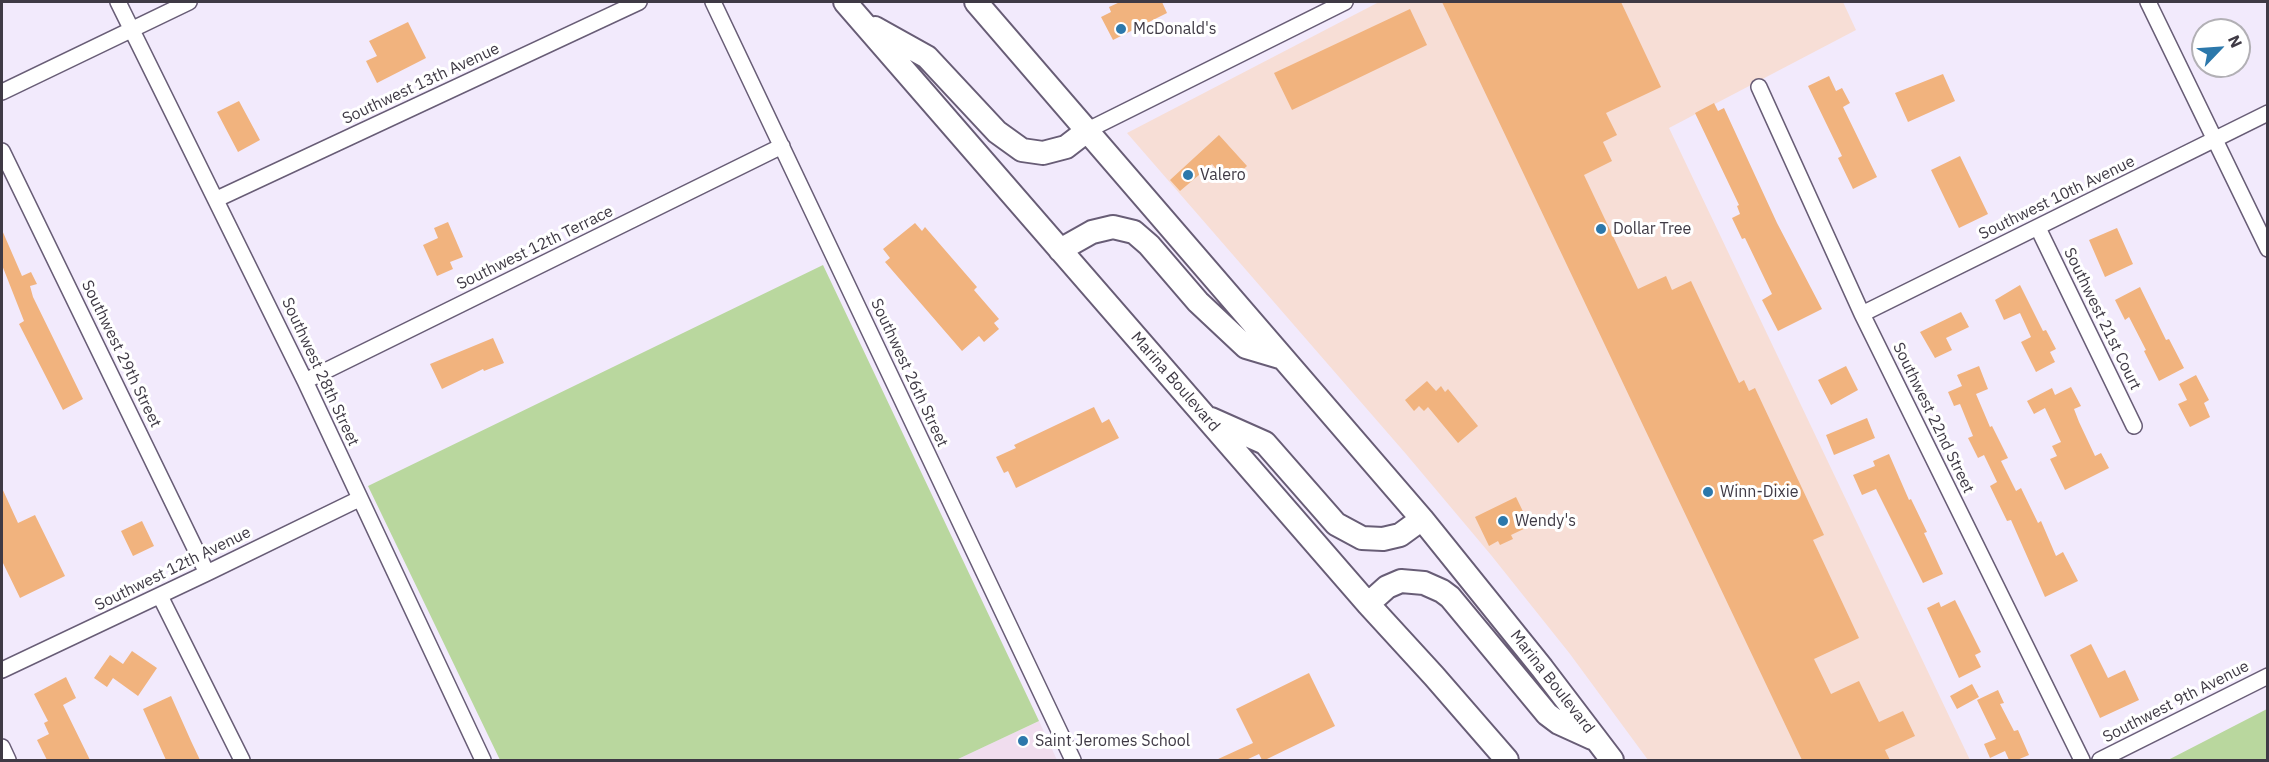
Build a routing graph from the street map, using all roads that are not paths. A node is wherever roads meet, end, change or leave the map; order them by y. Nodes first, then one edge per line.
1 (118, 2) edge
2 (189, 2) edge
3 (639, 2) edge
4 (713, 2) edge
5 (845, 2) edge
6 (976, 2) edge
7 (1345, 2) edge
8 (2148, 2) edge
9 (861, 20) junction
10 (132, 31) junction
11 (1759, 87) dead end
12 (2, 92) edge
13 (2268, 113) edge
14 (1088, 130) junction
15 (2215, 139) junction
16 (782, 146) junction
17 (2, 151) edge
18 (217, 199) junction
19 (2038, 228) junction
20 (2268, 249) edge
21 (1060, 250) junction
22 (1862, 314) junction
23 (1283, 358) junction
24 (305, 381) junction
25 (1205, 416) junction
26 (2134, 426) dead end
27 (359, 499) junction
28 (1422, 519) junction
29 (207, 573) junction
30 (160, 596) junction
31 (1368, 604) junction
32 (3, 666) edge
33 (2268, 676) edge
34 (1596, 740) junction
35 (2, 747) edge
36 (8, 760) edge
37 (242, 760) edge
38 (483, 760) edge
39 (1073, 760) edge
40 (1508, 760) edge
41 (1612, 760) edge
42 (2082, 760) edge
43 (2100, 760) edge

1 - 10 street, Southwest 28th Street
2 - 10 street
3 - 18 street, Southwest 13th Avenue
4 - 16 street, Southwest 26th Street
5 - 9 main road, Marina Boulevard
6 - 14 main road, Marina Boulevard
7 - 14 street
8 - 15 street
9 - 14 main road
9 - 21 main road, Marina Boulevard
10 - 12 street
10 - 18 street, Southwest 28th Street
11 - 22 street, Southwest 22nd Street
13 - 15 street, Southwest 10th Avenue
14 - 23 main road, Marina Boulevard
15 - 19 street, Southwest 10th Avenue
15 - 20 street
16 - 24 street, Southwest 12th Terrace
16 - 39 street, Southwest 26th Street
17 - 29 street, Southwest 29th Street
18 - 24 street, Southwest 28th Street
19 - 22 street, Southwest 10th Avenue
19 - 26 street, Southwest 21st Court
21 - 23 main road
21 - 25 main road, Marina Boulevard
22 - 42 street, Southwest 22nd Street
23 - 28 main road, Marina Boulevard
24 - 27 street, Southwest 28th Street
25 - 28 main road
25 - 31 main road, Marina Boulevard
27 - 29 street, Southwest 12th Avenue
27 - 38 street, Southwest 28th Street
28 - 34 main road, Marina Boulevard
29 - 30 street, Southwest 12th Avenue
30 - 32 street, Southwest 12th Avenue
30 - 37 street
31 - 34 main road
31 - 40 main road, Marina Boulevard
33 - 43 street, Southwest 9th Avenue
34 - 41 main road, Marina Boulevard
35 - 36 street

